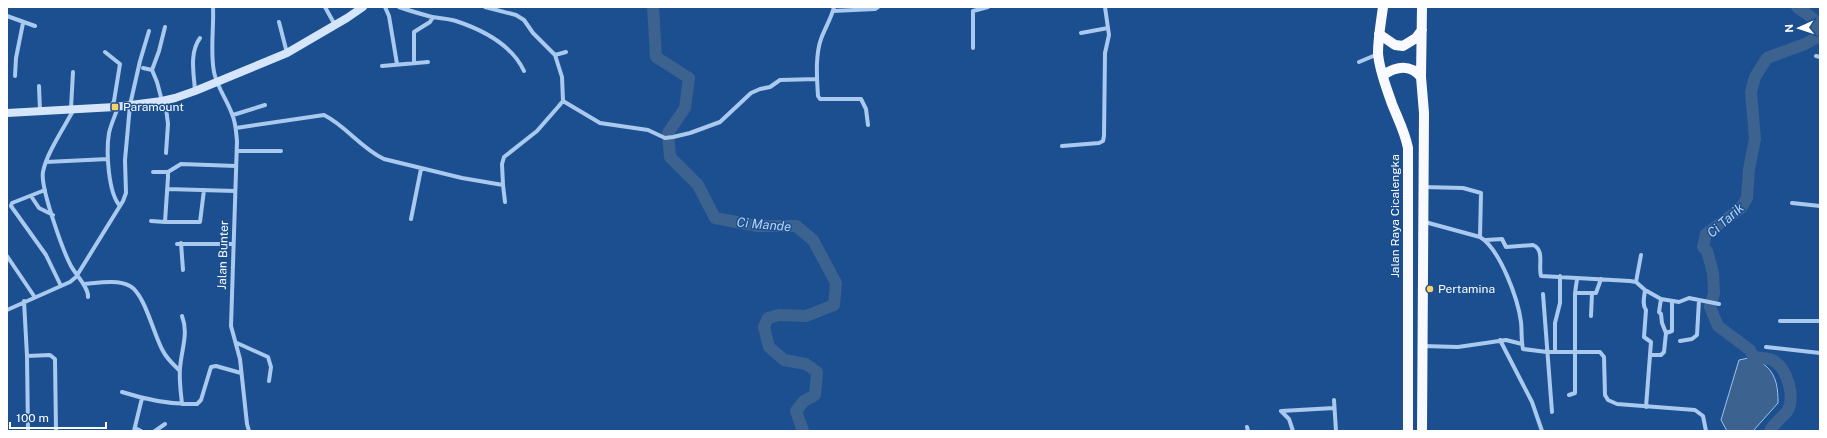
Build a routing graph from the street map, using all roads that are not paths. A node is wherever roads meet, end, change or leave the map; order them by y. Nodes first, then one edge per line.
1 (213, 7) edge
2 (325, 7) edge
3 (362, 7) edge
4 (385, 7) edge
5 (399, 7) edge
6 (485, 7) edge
7 (878, 7) edge
8 (988, 7) edge
9 (1105, 7) edge
10 (1383, 7) edge
11 (1422, 7) edge
12 (834, 9) edge
13 (7, 16) edge
14 (433, 17) junction
15 (280, 22) dead end
16 (23, 23) junction
17 (335, 25) junction
18 (35, 26) dead end
19 (165, 27) dead end
20 (1108, 28) junction
21 (1422, 30) junction
22 (149, 31) dead end
23 (1081, 33) dead end
24 (1379, 34) junction
25 (200, 38) dead end
26 (973, 48) dead end
27 (105, 52) dead end
28 (566, 52) dead end
29 (287, 53) junction
30 (1378, 54) junction
31 (555, 55) junction
32 (428, 62) dead end
33 (1359, 62) dead end
34 (414, 63) junction
35 (398, 64) junction
36 (382, 66) dead end
37 (143, 68) dead end
38 (152, 70) junction
39 (524, 71) dead end
40 (73, 72) dead end
41 (1383, 75) junction
42 (15, 76) dead end
43 (1422, 77) junction
44 (817, 79) junction
45 (217, 82) junction
46 (39, 86) dead end
47 (195, 91) junction
48 (164, 101) junction
49 (563, 101) junction
50 (130, 105) junction
51 (265, 105) dead end
52 (115, 107) junction
53 (72, 108) junction
54 (40, 111) junction
55 (7, 113) edge
56 (233, 115) junction
57 (868, 125) dead end
58 (236, 128) junction
59 (1062, 146) dead end
60 (236, 151) junction
61 (281, 151) dead end
62 (166, 154) dead end
63 (108, 159) junction
64 (46, 162) junction
65 (236, 166) junction
66 (421, 169) junction
67 (153, 172) dead end
68 (168, 172) junction
69 (503, 185) junction
70 (1423, 187) junction
71 (167, 189) junction
72 (45, 190) junction
73 (204, 190) junction
74 (235, 191) junction
75 (31, 196) junction
76 (505, 202) dead end
77 (1792, 203) dead end
78 (120, 206) junction
79 (1820, 206) edge
80 (53, 215) junction
81 (411, 219) dead end
82 (151, 221) dead end
83 (165, 222) junction
84 (1423, 222) junction
85 (1480, 237) junction
86 (1486, 240) junction
87 (233, 244) junction
88 (1641, 255) dead end
89 (7, 256) edge
90 (183, 270) dead end
91 (1560, 276) junction
92 (76, 277) junction
93 (1577, 278) junction
94 (1601, 279) junction
95 (1636, 282) junction
96 (84, 284) junction
97 (61, 286) junction
98 (1645, 290) junction
99 (1592, 293) junction
100 (1543, 294) dead end
101 (1575, 294) junction
102 (34, 296) junction
103 (88, 298) dead end
104 (1661, 299) junction
105 (1699, 300) junction
106 (24, 301) junction
107 (1672, 301) junction
108 (1719, 304) dead end
109 (7, 310) edge
110 (182, 316) dead end
111 (1591, 316) dead end
112 (1780, 320) dead end
113 (1820, 321) edge
114 (1666, 332) junction
115 (1500, 340) junction
116 (1680, 341) dead end
117 (237, 342) junction
118 (1522, 344) junction
119 (1423, 346) junction
120 (1766, 347) dead end
121 (1547, 352) junction
122 (1555, 352) junction
123 (1574, 352) junction
124 (1820, 353) edge
125 (1650, 355) junction
126 (27, 356) junction
127 (179, 370) junction
128 (241, 373) junction
129 (269, 381) dead end
130 (122, 392) dead end
131 (1569, 395) dead end
132 (142, 398) junction
133 (1334, 400) dead end
134 (182, 404) junction
135 (1646, 407) junction
136 (1334, 408) junction
137 (1552, 412) dead end
138 (165, 424) dead end
139 (134, 430) edge
140 (28, 431) edge
141 (56, 431) edge
142 (141, 431) edge
143 (155, 431) edge
144 (249, 431) edge
145 (1293, 431) edge
146 (1336, 431) edge
147 (1408, 431) edge
148 (1422, 431) edge
149 (1542, 431) edge
150 (1706, 431) edge

1 - 45 street, Jalan Bunter
2 - 17 street
3 - 17 main road
4 - 35 street
5 - 14 street
6 - 31 street
7 - 12 street
8 - 26 street
9 - 20 street
10 - 24 highway, Jalan Raya Cicalengka
11 - 21 highway
12 - 44 street
13 - 16 street
14 - 34 street
14 - 39 street
15 - 29 street
16 - 18 street
16 - 42 street
17 - 29 main road
19 - 38 street
20 - 23 street
20 - 59 street
21 - 24 highway
21 - 43 highway
22 - 50 street
24 - 30 highway, Jalan Raya Cicalengka
25 - 47 street
27 - 52 street
28 - 31 street
29 - 45 main road
30 - 33 street
30 - 41 highway, Jalan Raya Cicalengka
31 - 49 street
32 - 34 street
34 - 35 street
35 - 36 street
37 - 38 street
38 - 48 street
40 - 53 street
41 - 43 highway
41 - 147 highway, Jalan Raya Cicalengka
43 - 70 highway
44 - 49 street
44 - 57 street
45 - 47 main road
45 - 56 street, Jalan Bunter
46 - 54 street
47 - 48 main road
48 - 50 main road
48 - 62 street
49 - 69 street
50 - 52 main road
50 - 78 street
51 - 56 street
52 - 53 main road
52 - 63 street
53 - 54 main road
53 - 64 street
54 - 55 main road
56 - 58 street, Jalan Bunter
58 - 60 street, Jalan Bunter
58 - 66 street
60 - 61 street
60 - 65 street, Jalan Bunter
63 - 64 street
63 - 78 street
64 - 72 street
65 - 68 street
65 - 74 street, Jalan Bunter
66 - 69 street
66 - 81 street
67 - 68 street
68 - 71 street
69 - 76 street
70 - 84 highway
70 - 85 street
71 - 73 street
71 - 83 street
72 - 75 street
72 - 80 street
73 - 74 street
73 - 83 street
74 - 87 street, Jalan Bunter
75 - 80 street
75 - 97 street
77 - 79 street
78 - 92 street
80 - 92 street
82 - 83 street
84 - 85 street
84 - 119 highway
85 - 86 street
86 - 91 street
86 - 118 street
87 - 90 street
87 - 117 street, Jalan Bunter
88 - 95 street
89 - 102 street
91 - 93 street
91 - 122 street
92 - 96 street
92 - 97 street
93 - 94 street
93 - 101 street
94 - 95 street
94 - 99 street
95 - 98 street
96 - 103 street
96 - 127 street
97 - 102 street
98 - 104 street
98 - 125 street
99 - 101 street
99 - 111 street
100 - 121 street
101 - 123 street
102 - 106 street
104 - 107 street
104 - 114 street
105 - 107 street
105 - 108 street
105 - 116 street
106 - 109 street
106 - 126 street
107 - 114 street
110 - 127 street
112 - 113 street
114 - 125 street
115 - 118 street
115 - 119 street
115 - 149 street
117 - 128 street, Jalan Bunter
117 - 129 street
118 - 121 street
119 - 148 highway
120 - 124 street
121 - 122 street
121 - 137 street
122 - 123 street
123 - 131 street
123 - 135 street
125 - 135 street
126 - 140 street
126 - 141 street
127 - 134 street
128 - 134 street
128 - 144 street, Jalan Bunter
130 - 132 street
132 - 134 street
132 - 139 street
133 - 136 street
135 - 150 street
136 - 145 street
136 - 146 street
138 - 143 street
139 - 142 street

